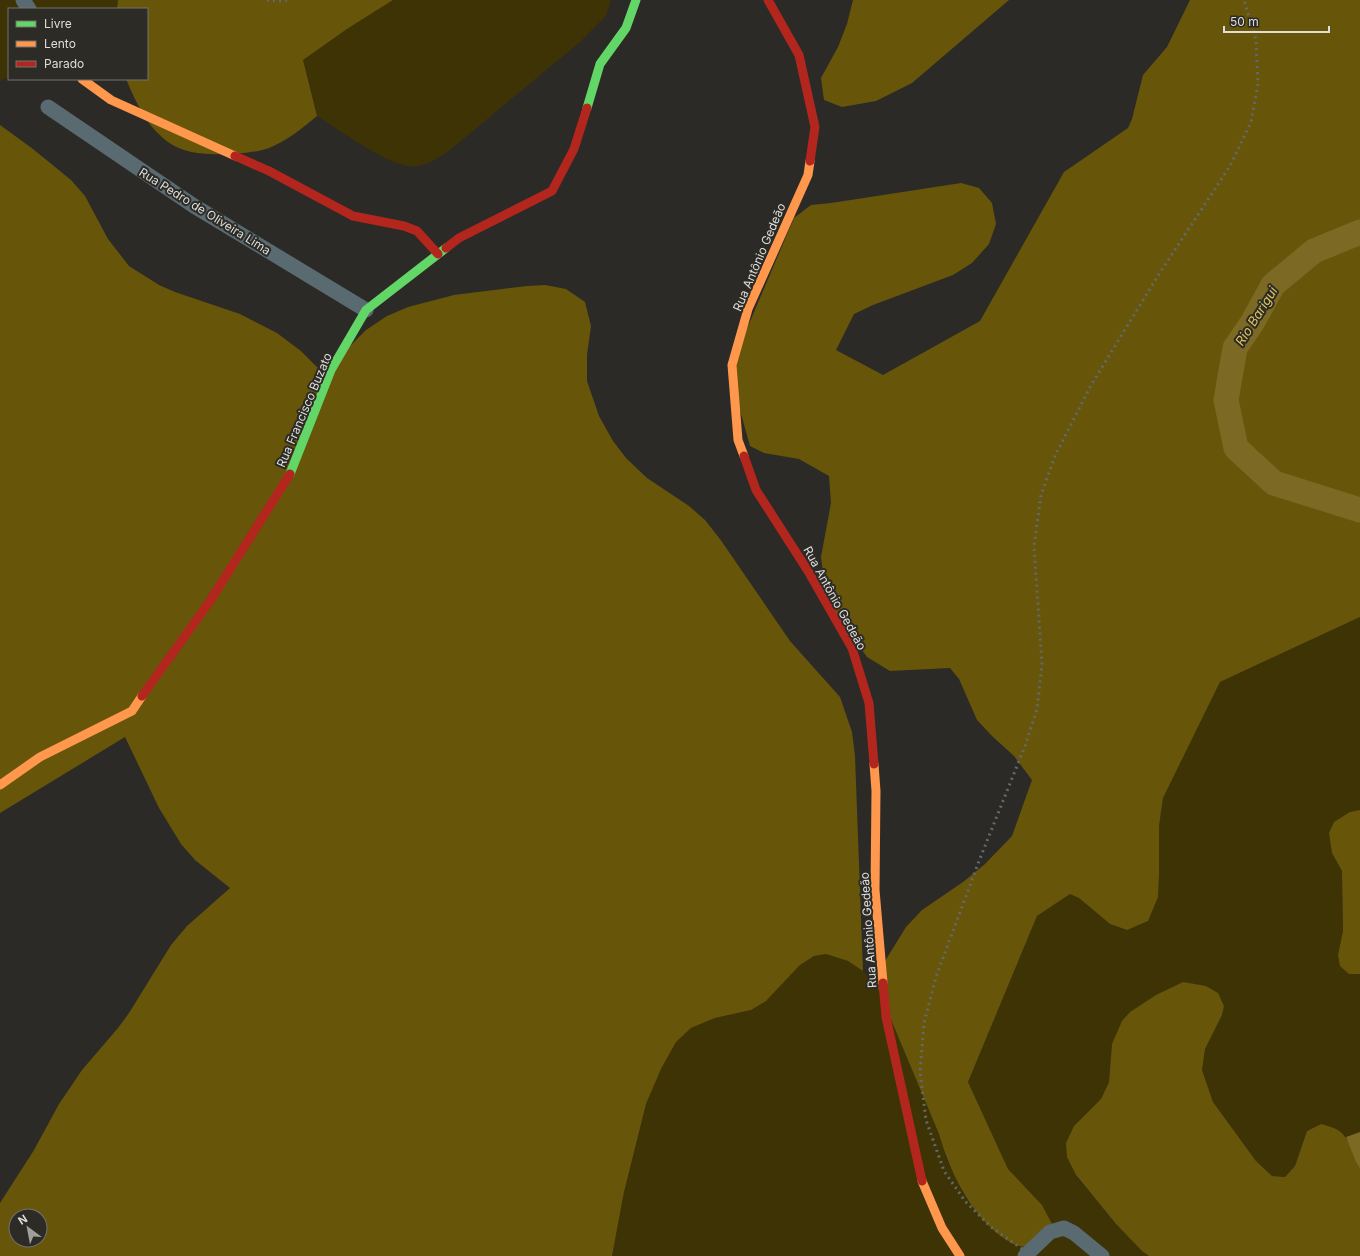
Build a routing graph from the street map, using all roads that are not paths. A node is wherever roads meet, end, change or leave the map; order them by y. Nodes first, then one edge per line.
1 (636, 0) edge
2 (768, 0) edge
3 (83, 80) edge
4 (48, 107) dead end
5 (438, 254) junction
6 (366, 310) junction
7 (0, 785) edge
8 (960, 1256) edge
9 (1025, 1256) edge
10 (1102, 1256) edge

1 - 5 street, Rua Francisco Buzato
2 - 8 street, Rua Antônio Gedeão
3 - 5 street
4 - 6 street, Rua Pedro de Oliveira Lima
5 - 6 street, Rua Francisco Buzato
6 - 7 street, Rua Francisco Buzato
9 - 10 street

